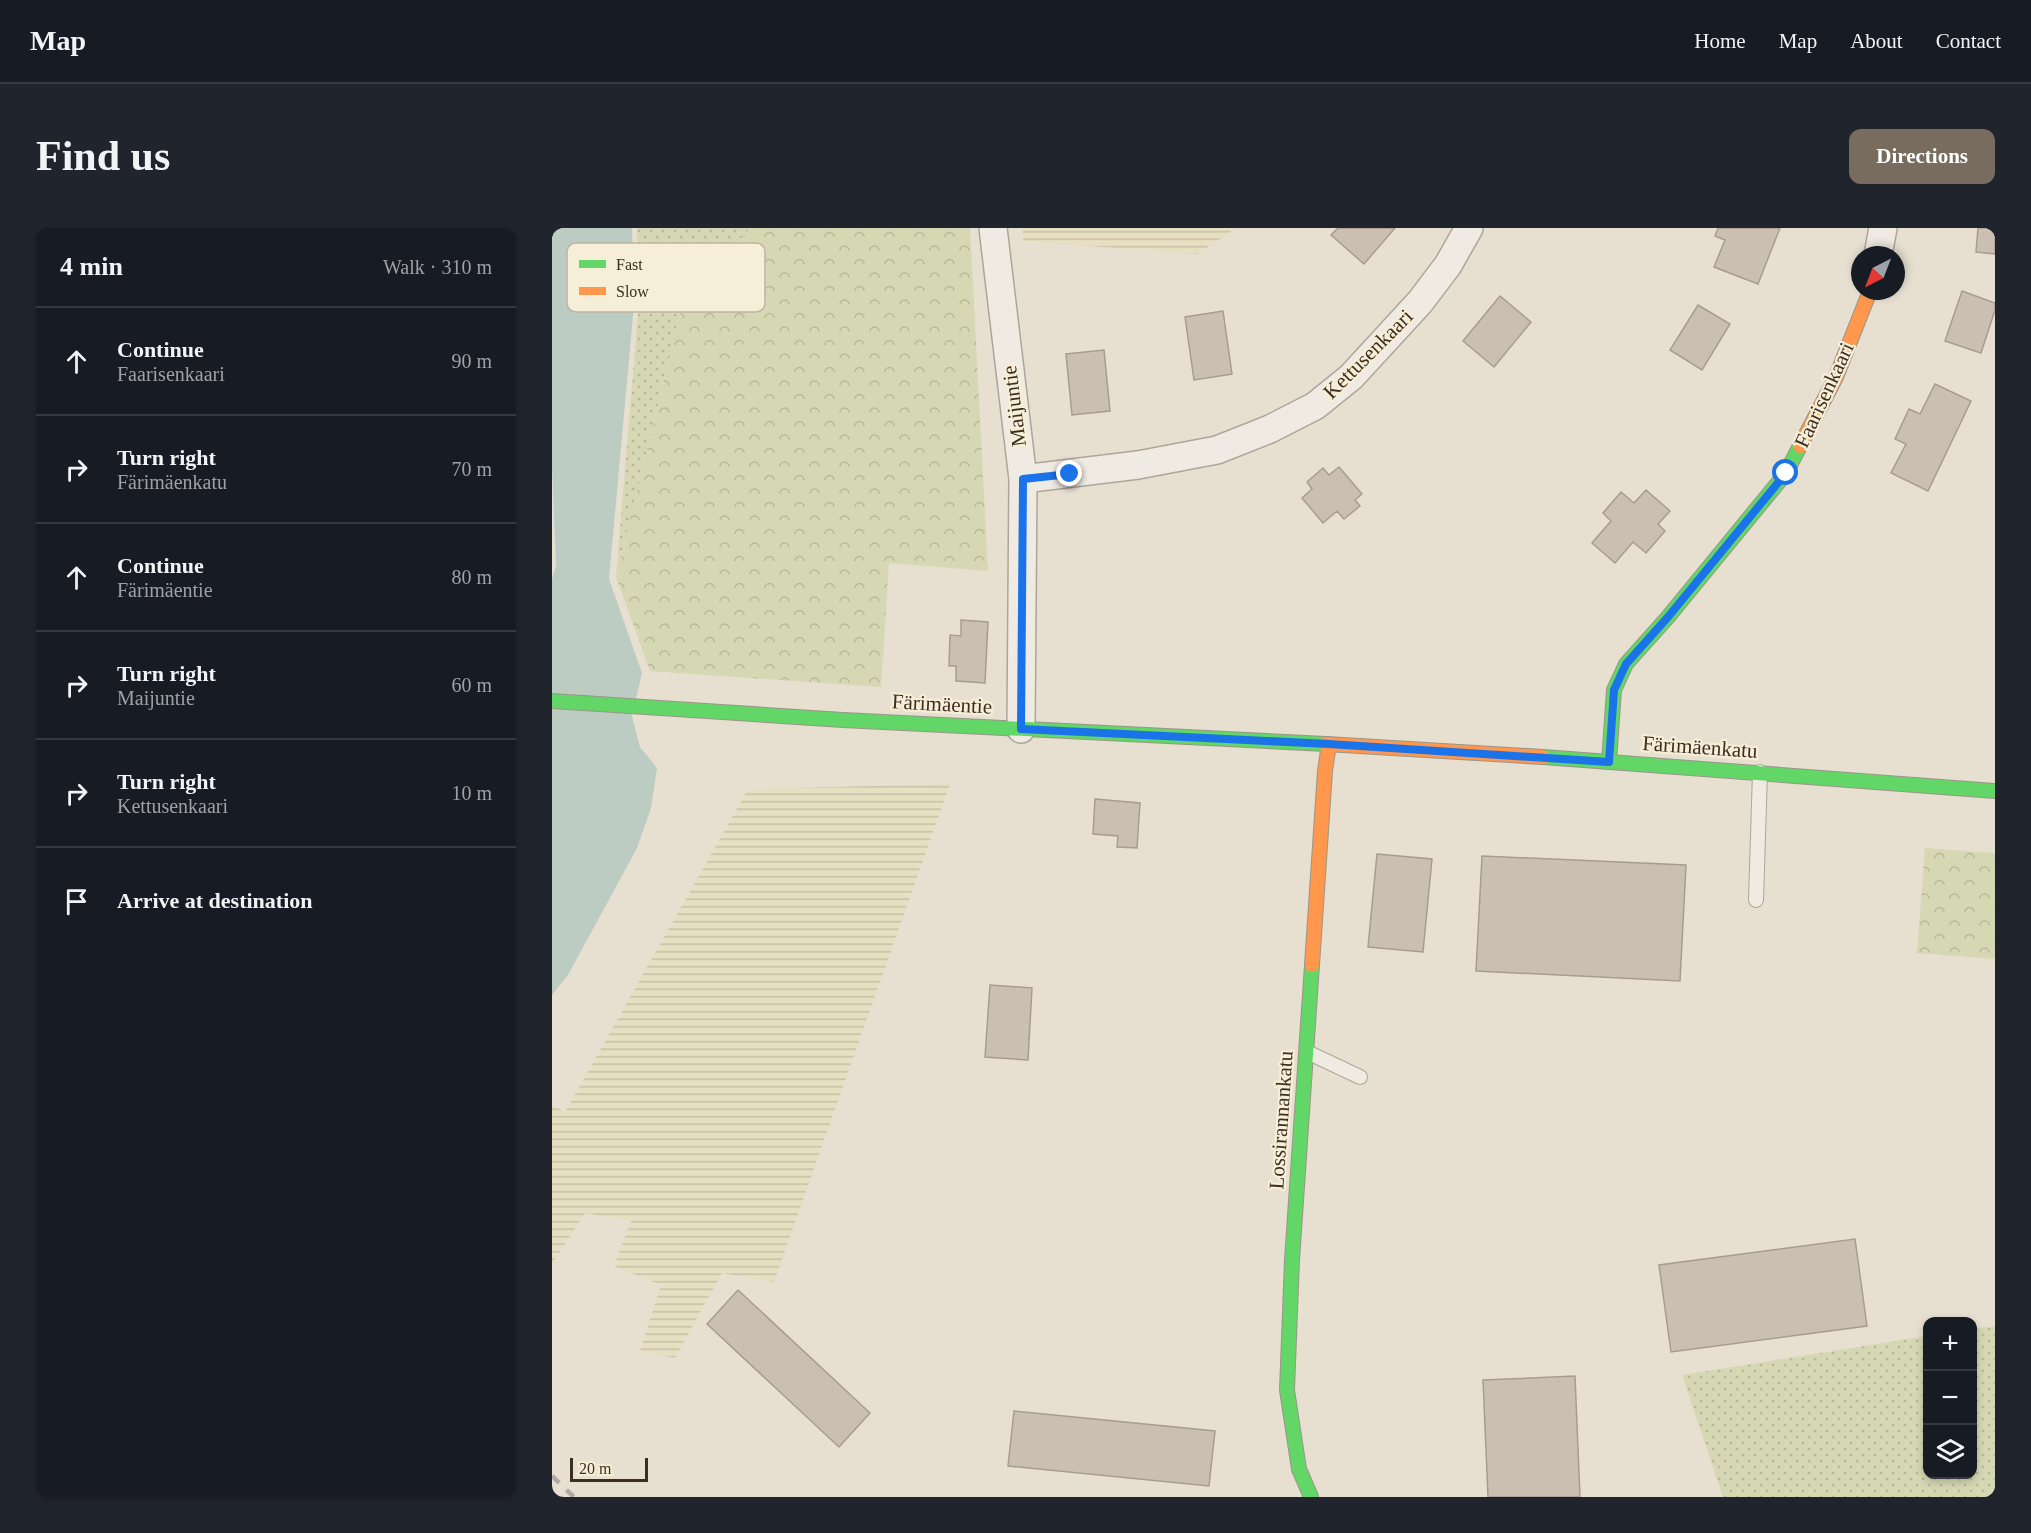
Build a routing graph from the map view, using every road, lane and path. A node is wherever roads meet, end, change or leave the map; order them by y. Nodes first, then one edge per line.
1 (993, 228) edge
2 (1469, 228) edge
3 (1883, 228) edge
4 (1880, 246) edge
5 (1866, 300) edge
6 (1023, 479) junction
7 (552, 701) edge
8 (1021, 729) junction
9 (1329, 744) junction
10 (1609, 762) junction
11 (1760, 772) junction
12 (1995, 791) edge
13 (1756, 900) dead end
14 (1307, 1052) junction
15 (1360, 1077) dead end
16 (1311, 1497) edge

1 - 6 street, Maijuntie
2 - 6 street, Kettusenkaari
3 - 4 street
5 - 10 street, Faarisenkaari
6 - 8 street, Maijuntie
7 - 8 street, Färimäentie
8 - 9 street, Färimäentie
9 - 10 street, Färimäenkatu
9 - 14 street, Lossirannankatu
10 - 11 street, Färimäenkatu
11 - 12 street, Färimäenkatu
11 - 13 lane
14 - 15 lane
14 - 16 street, Lossirannankatu

